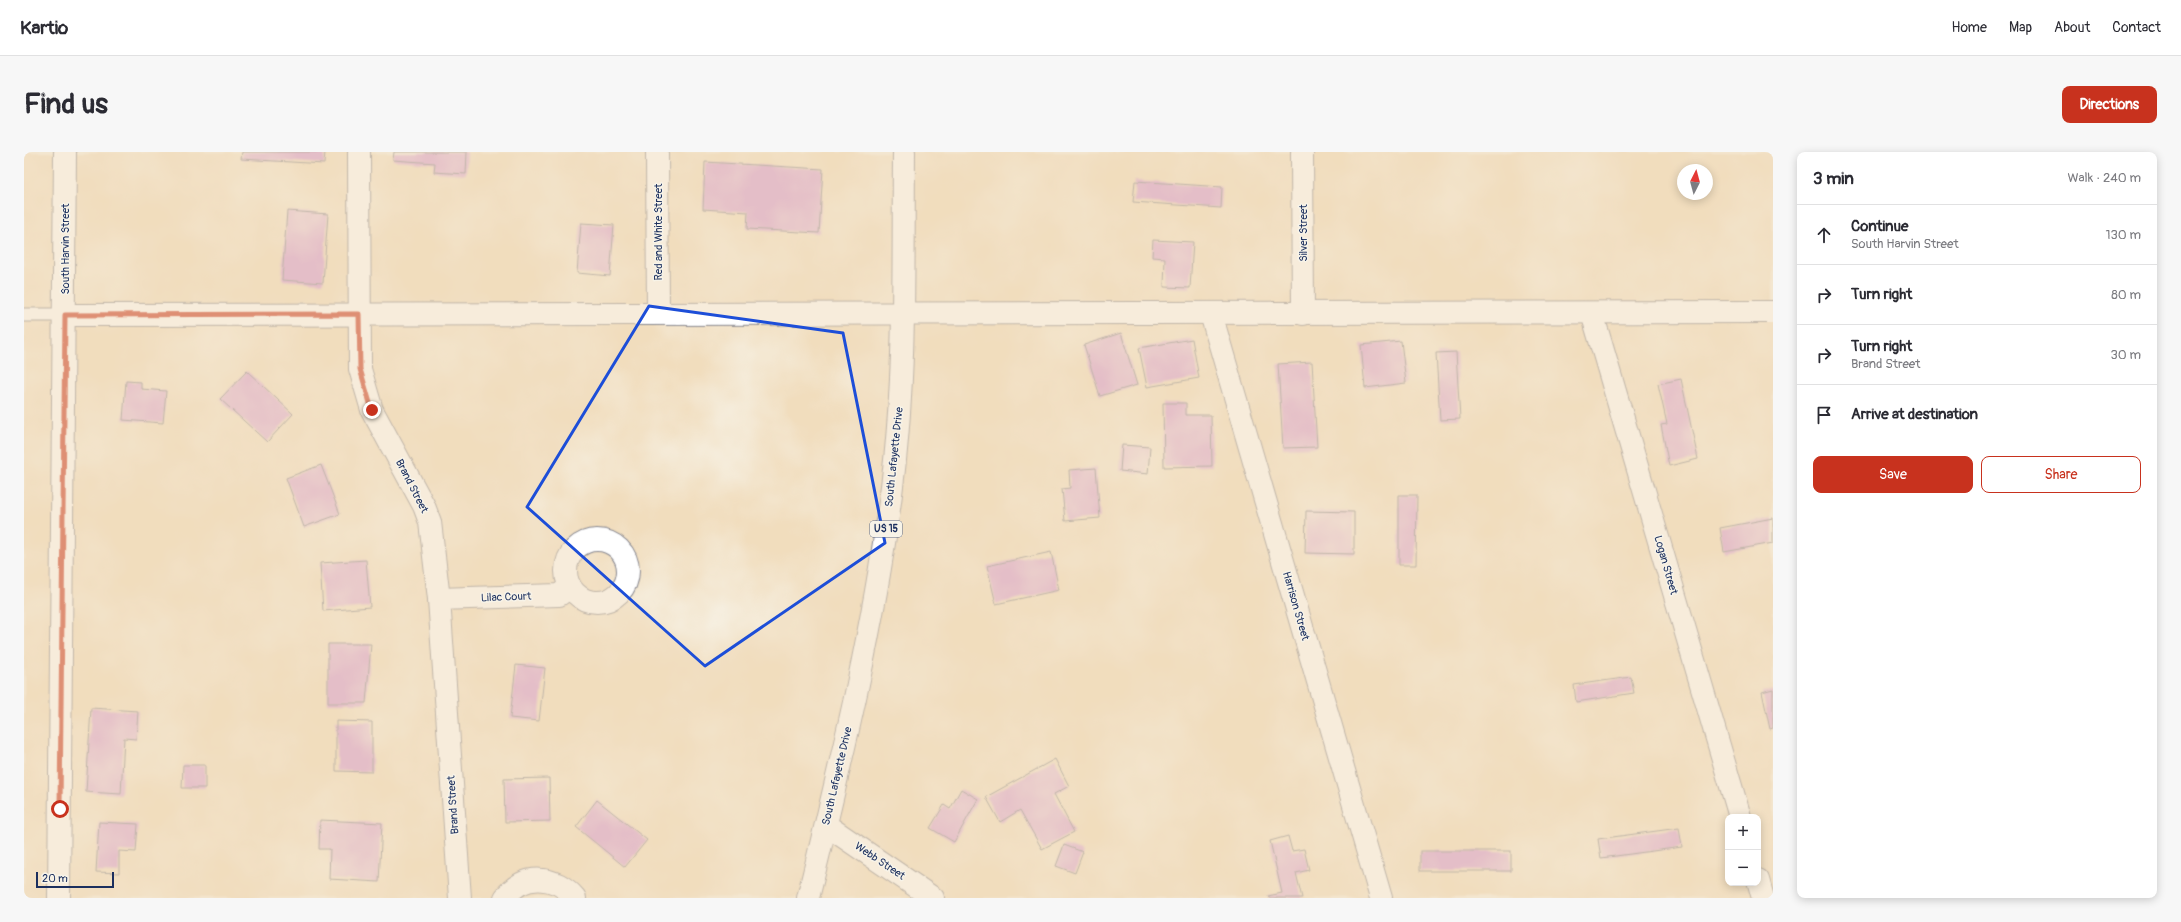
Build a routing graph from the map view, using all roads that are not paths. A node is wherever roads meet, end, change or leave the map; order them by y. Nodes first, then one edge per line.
1 (64, 152) edge
2 (359, 152) edge
3 (657, 152) edge
4 (904, 152) edge
5 (1302, 152) edge
6 (1773, 312) edge
7 (658, 313) junction
8 (1592, 313) junction
9 (359, 314) junction
10 (903, 314) junction
11 (1211, 314) junction
12 (1303, 314) junction
13 (24, 315) edge
14 (65, 315) junction
15 (570, 587) dead end
16 (439, 599) junction
17 (1739, 814) edge
18 (826, 825) junction
19 (1760, 886) edge
20 (59, 898) edge
21 (460, 898) edge
22 (505, 898) edge
23 (576, 898) edge
24 (808, 898) edge
25 (933, 898) edge
26 (1381, 898) edge
27 (1763, 898) edge

1 - 14 street, South Harvin Street
2 - 9 street, Brand Street
3 - 7 street, Red and White Street
4 - 10 street, South Lafayette Drive / US 15
5 - 12 street, Silver Street
6 - 8 street
7 - 9 street
7 - 10 street
8 - 12 street
8 - 17 street, Logan Street
9 - 14 street
9 - 16 street, Brand Street
10 - 11 street
10 - 18 street, South Lafayette Drive / US 15
11 - 12 street
11 - 26 street, Harrison Street
13 - 14 lane
14 - 20 street, South Harvin Street
15 - 16 street, Lilac Court
16 - 21 street, Brand Street
18 - 24 street, South Lafayette Drive / US 15
18 - 25 street, Webb Street
19 - 27 street
22 - 23 street

